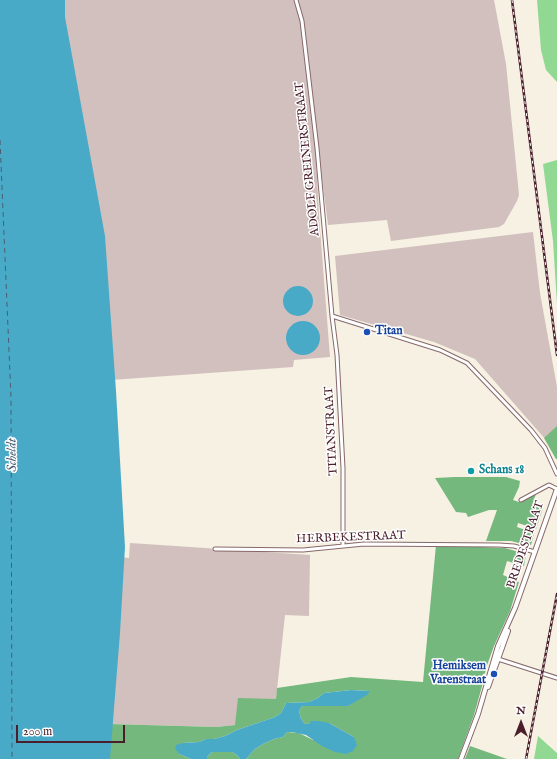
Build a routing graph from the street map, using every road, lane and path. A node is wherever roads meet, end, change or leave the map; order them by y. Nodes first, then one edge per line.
1 (296, 0) edge
2 (332, 316) junction
3 (557, 474) edge
4 (557, 489) edge
5 (521, 500) dead end
6 (343, 546) junction
7 (215, 549) dead end
8 (534, 552) junction
9 (515, 608) junction
10 (498, 659) junction
11 (557, 678) edge
12 (478, 714) junction
13 (461, 759) edge

1 - 2 street, ADOLF GREINERSTRAAT
2 - 3 street
2 - 6 street, TITANSTRAAT
4 - 5 street
4 - 8 main road, BREDESTRAAT
6 - 7 street, HERBEKESTRAAT
6 - 8 street, HERBEKESTRAAT
8 - 9 main road, BREDESTRAAT
9 - 10 main road, BREDESTRAAT
9 - 12 main road, BREDESTRAAT
10 - 11 street
10 - 12 main road, BREDESTRAAT
12 - 13 main road, BREDESTRAAT

